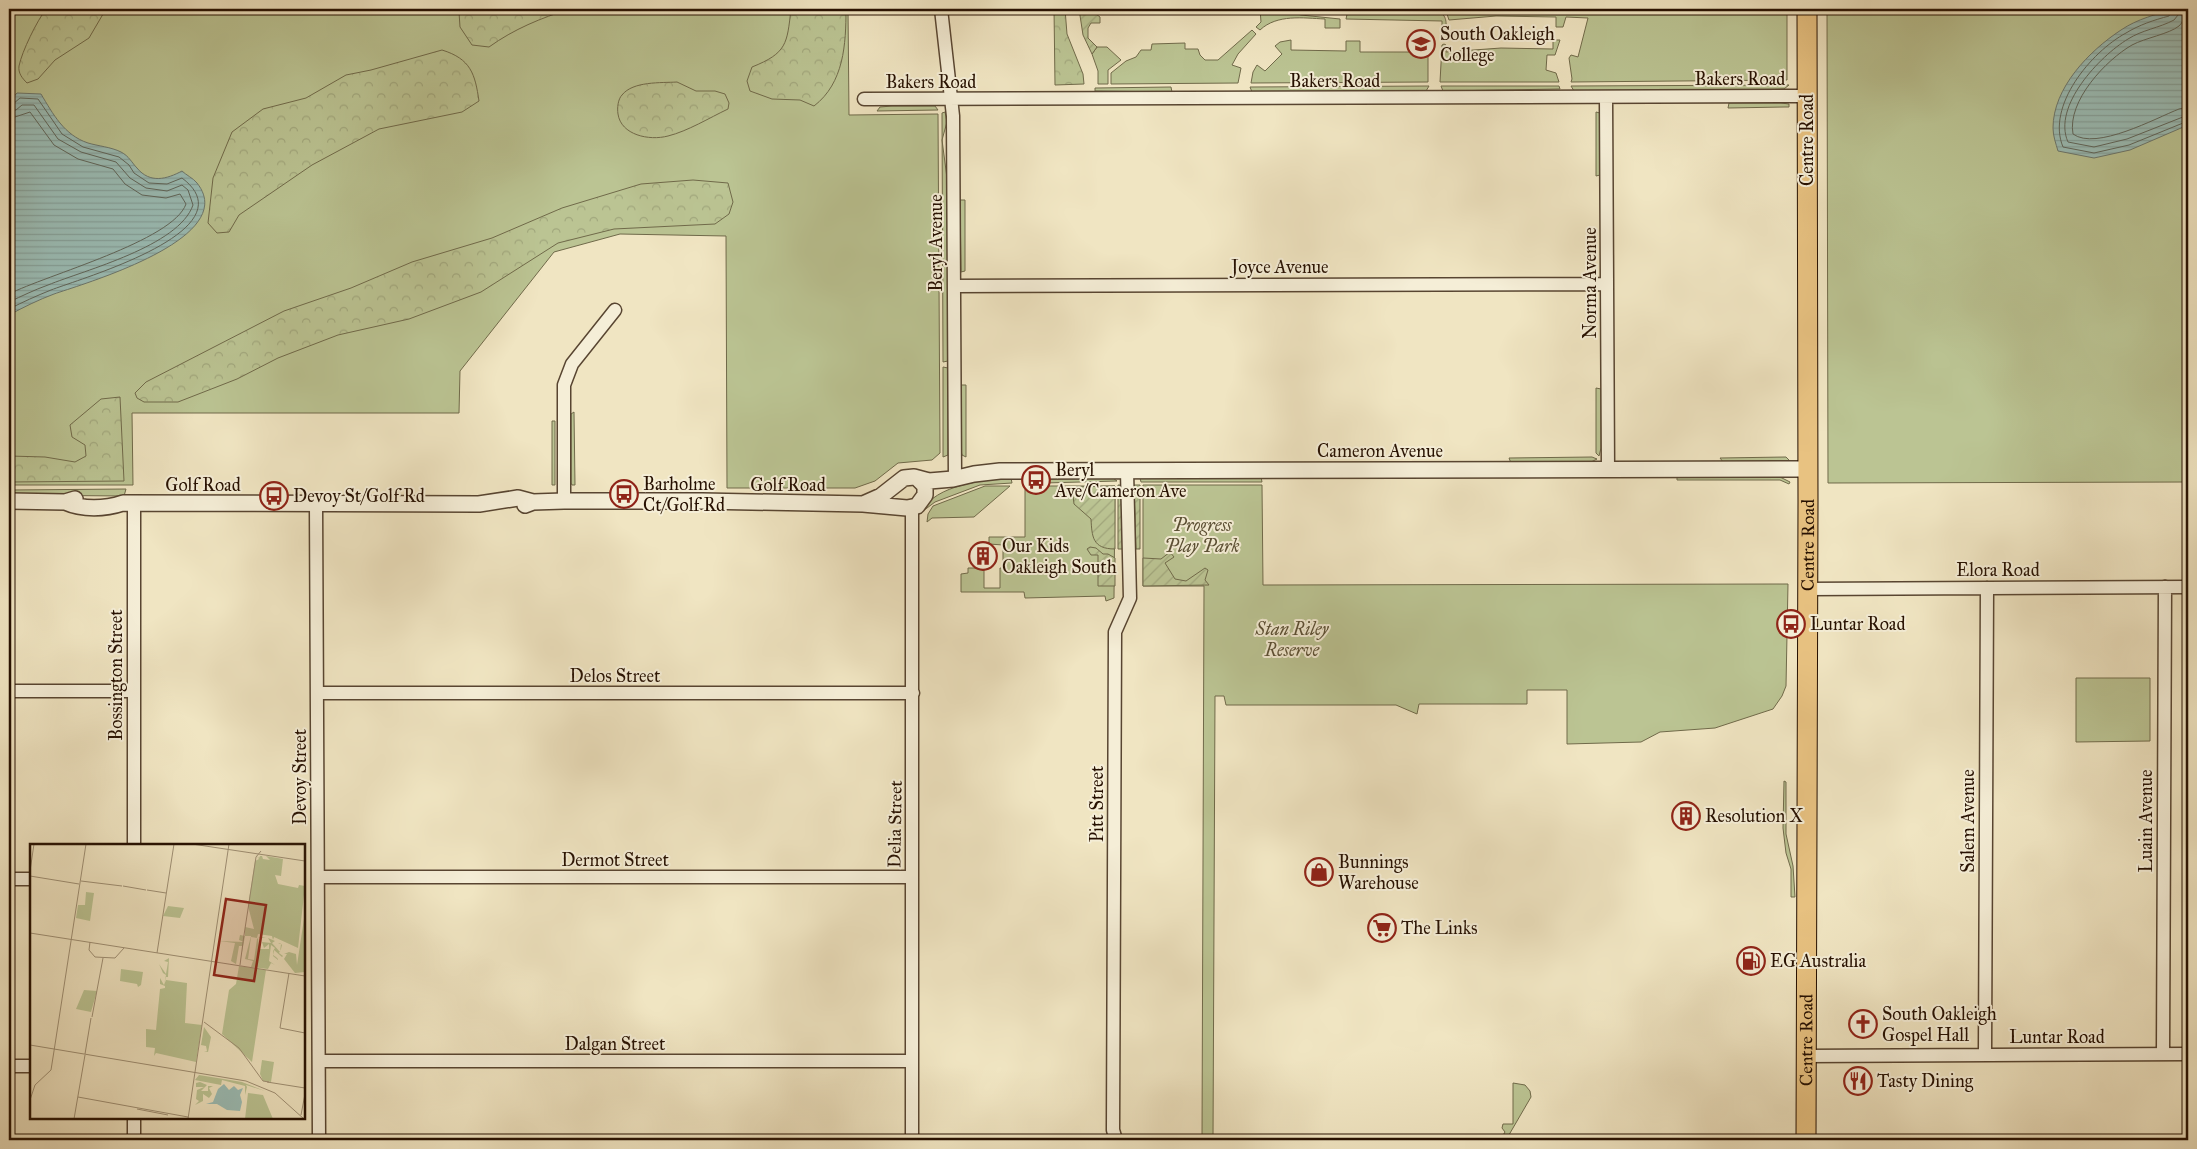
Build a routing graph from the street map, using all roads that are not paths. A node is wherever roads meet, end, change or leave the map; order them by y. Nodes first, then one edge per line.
1 (941, 9) edge
2 (1807, 9) edge
3 (1807, 96) junction
4 (1606, 97) junction
5 (864, 99) dead end
6 (950, 100) junction
7 (1607, 284) junction
8 (954, 286) junction
9 (615, 310) dead end
10 (1608, 469) junction
11 (1808, 469) junction
12 (1127, 471) junction
13 (918, 479) junction
14 (954, 479) junction
15 (896, 484) junction
16 (9, 501) edge
17 (564, 501) junction
18 (128, 504) junction
19 (316, 504) junction
20 (863, 504) junction
21 (912, 505) junction
22 (2165, 587) junction
23 (2188, 587) edge
24 (1987, 588) junction
25 (1808, 589) junction
26 (9, 691) edge
27 (134, 691) junction
28 (317, 693) junction
29 (913, 693) junction
30 (134, 844) edge
31 (318, 877) junction
32 (912, 877) junction
33 (9, 879) edge
34 (30, 879) edge
35 (2163, 1054) junction
36 (2188, 1054) edge
37 (1985, 1055) junction
38 (1806, 1056) junction
39 (319, 1061) junction
40 (912, 1061) junction
41 (9, 1066) edge
42 (30, 1066) edge
43 (134, 1119) edge
44 (134, 1140) edge
45 (319, 1140) edge
46 (912, 1140) edge
47 (1116, 1140) edge
48 (1806, 1140) edge

1 - 6 street, Beryl Avenue
2 - 3 main road, Centre Road
3 - 4 street, Bakers Road
3 - 11 main road, Centre Road
4 - 6 street, Bakers Road
4 - 7 street, Norma Avenue
5 - 6 street, Bakers Road
6 - 8 street, Beryl Avenue
7 - 8 street, Joyce Avenue
7 - 10 street, Norma Avenue
8 - 14 street, Beryl Avenue
9 - 17 street
10 - 11 street, Cameron Avenue
10 - 12 street, Cameron Avenue
11 - 25 main road, Centre Road
12 - 14 street, Cameron Avenue
12 - 47 street, Pitt Street
13 - 14 street, Cameron Avenue
13 - 15 street
13 - 21 street
14 - 21 street, Cameron Avenue
15 - 20 street, Golf Road
15 - 21 street
16 - 18 street, Golf Road
17 - 19 street, Golf Road
17 - 20 street, Golf Road
18 - 19 street, Golf Road
18 - 27 street, Bossington Street
19 - 28 street, Devoy Street
20 - 21 street, Golf Road
21 - 29 street, Delia Street
22 - 23 street, Elora Road
22 - 24 street, Elora Road
22 - 35 street, Luain Avenue
24 - 25 street, Elora Road
24 - 37 street, Salem Avenue
25 - 38 main road, Centre Road
26 - 27 street
27 - 30 street, Bossington Street
28 - 29 street, Delos Street
28 - 31 street, Devoy Street
29 - 32 street, Delia Street
31 - 32 street, Dermot Street
31 - 39 street, Devoy Street
32 - 40 street, Delia Street
33 - 34 street
35 - 36 street, Luntar Road
35 - 37 street, Luntar Road
37 - 38 street, Luntar Road
38 - 48 main road, Centre Road
39 - 40 street, Dalgan Street
39 - 45 street, Devoy Street
40 - 46 street, Delia Street
41 - 42 street
43 - 44 street

